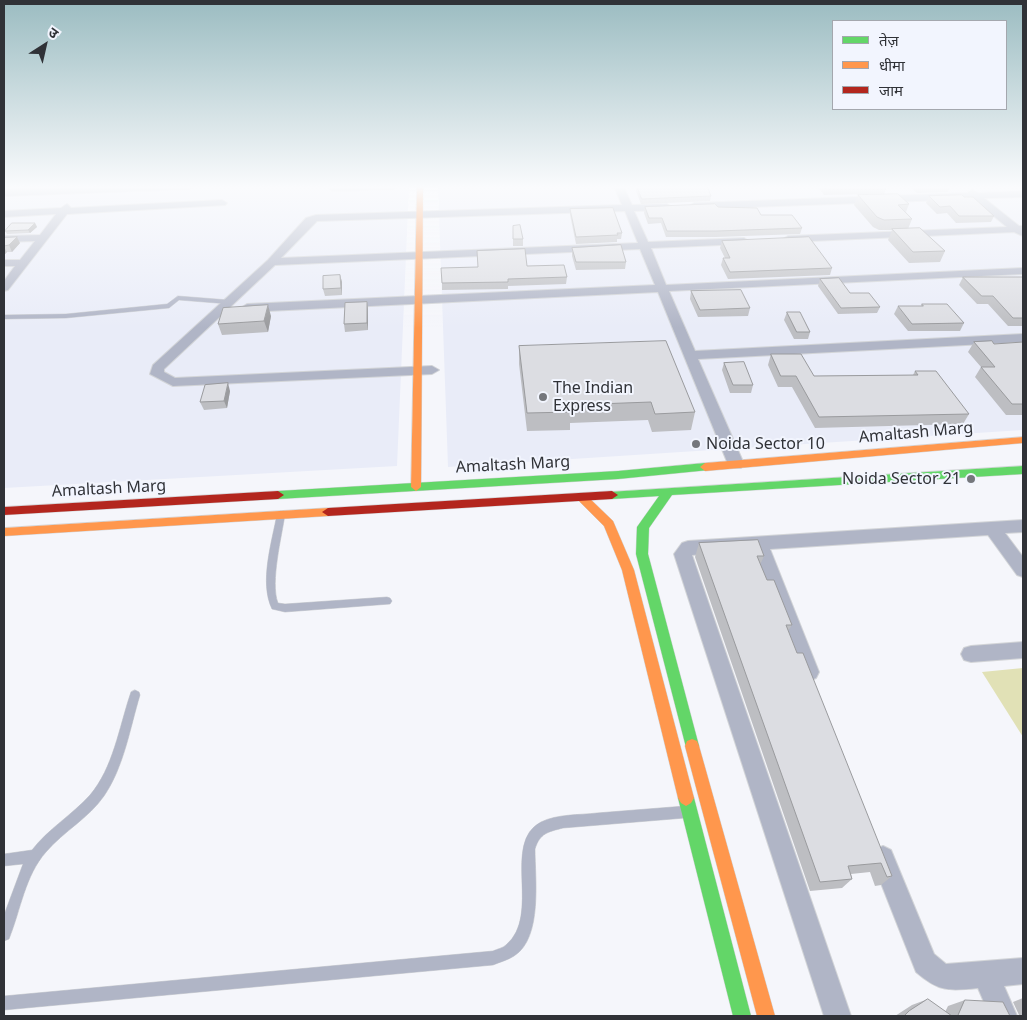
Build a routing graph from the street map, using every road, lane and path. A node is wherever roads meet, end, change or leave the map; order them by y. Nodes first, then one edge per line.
1 (47, 234) edge
2 (298, 234) edge
3 (422, 234) edge
4 (427, 234) edge
5 (639, 234) edge
6 (949, 234) edge
7 (43, 238) junction
8 (4, 239) edge
9 (772, 240) edge
10 (752, 241) edge
11 (644, 245) junction
12 (419, 255) junction
13 (431, 259) junction
14 (24, 262) junction
15 (272, 262) junction
16 (4, 263) edge
17 (1023, 271) edge
18 (4, 288) edge
19 (663, 288) junction
20 (418, 300) junction
21 (226, 305) junction
22 (4, 317) edge
23 (1023, 338) edge
24 (691, 354) junction
25 (432, 370) dead end
26 (417, 371) junction
27 (1023, 440) edge
28 (736, 464) junction
29 (1023, 470) edge
30 (416, 487) junction
31 (668, 492) junction
32 (581, 496) junction
33 (4, 511) edge
34 (282, 514) junction
35 (1023, 526) edge
36 (992, 528) junction
37 (612, 530) junction
38 (641, 530) junction
39 (4, 532) edge
40 (759, 544) junction
41 (1023, 570) edge
42 (387, 601) dead end
43 (1023, 650) edge
44 (971, 654) dead end
45 (670, 664) junction
46 (652, 666) junction
47 (816, 690) edge
48 (135, 696) dead end
49 (690, 811) junction
50 (874, 835) edge
51 (36, 856) junction
52 (4, 860) edge
53 (4, 934) edge
54 (1023, 971) edge
55 (985, 974) junction
56 (4, 1003) edge
57 (742, 1016) edge
58 (766, 1016) edge
59 (837, 1016) edge
60 (1004, 1016) edge

1 - 7 street
2 - 15 street
3 - 12 main road
4 - 13 main road
5 - 11 street
6 - 9 street
7 - 8 street
7 - 14 street
10 - 11 street
11 - 13 street
11 - 19 street
12 - 13 street
12 - 15 street
12 - 20 main road
14 - 16 street
14 - 18 street
15 - 21 street
17 - 19 street
19 - 20 street
19 - 24 street
20 - 21 street
20 - 26 main road
21 - 22 lane
21 - 26 street
23 - 24 street
24 - 28 street
25 - 26 street
26 - 30 main road
27 - 28 main road, Amaltash Marg
28 - 30 main road, Amaltash Marg
29 - 31 main road
30 - 33 main road, Amaltash Marg
31 - 32 main road
31 - 38 main road
32 - 34 main road
32 - 37 main road
34 - 39 main road
34 - 42 lane
35 - 36 street
36 - 40 street
36 - 41 street
37 - 38 main road
37 - 46 main road
38 - 45 main road
40 - 47 street
40 - 59 street
43 - 44 street
45 - 46 main road
45 - 58 main road
46 - 49 main road
48 - 51 lane
49 - 56 lane
49 - 57 main road
50 - 55 street
51 - 52 lane
51 - 53 lane
54 - 55 street
55 - 60 street

